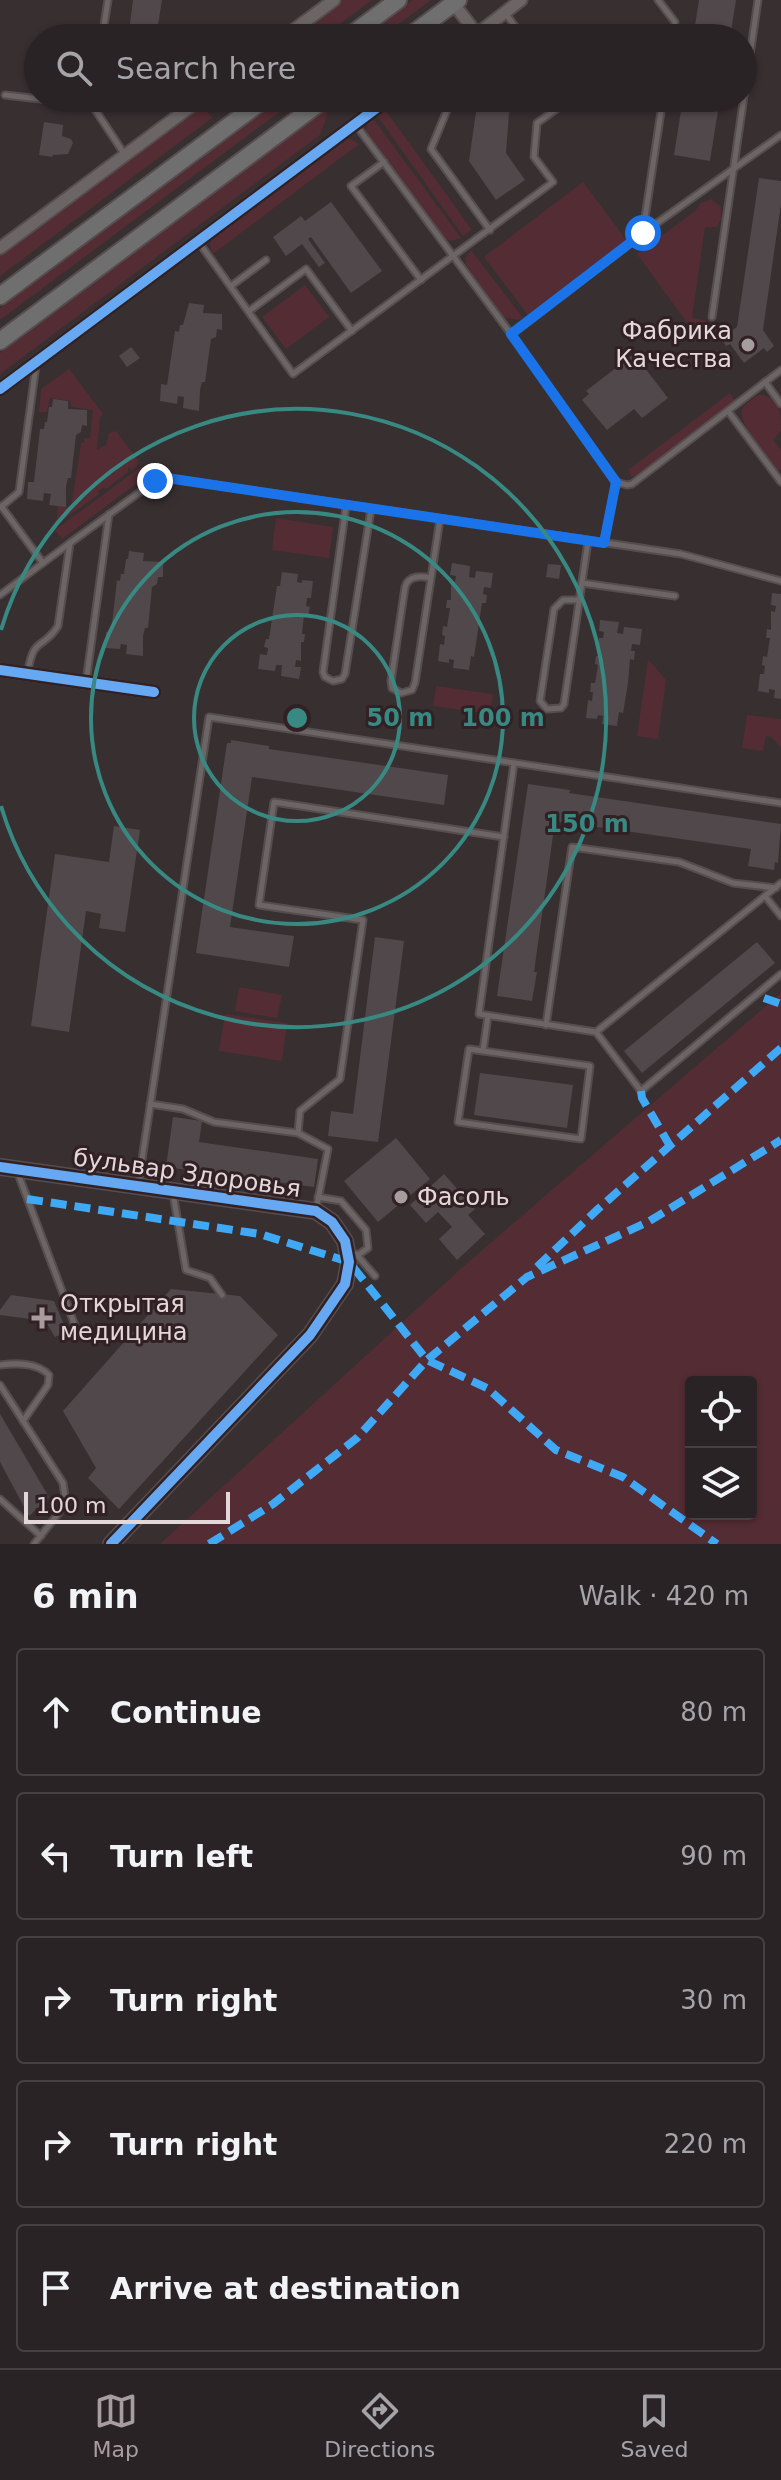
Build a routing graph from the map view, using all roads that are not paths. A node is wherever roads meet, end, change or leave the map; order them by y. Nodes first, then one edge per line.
1 (108, 0) edge
2 (334, 0) edge
3 (398, 0) edge
4 (521, 0) edge
5 (658, 0) edge
6 (758, 0) edge
7 (455, 2) edge
8 (505, 13) junction
9 (104, 24) edge
10 (302, 24) edge
11 (366, 24) edge
12 (426, 24) edge
13 (467, 24) edge
14 (490, 24) edge
15 (511, 24) edge
16 (675, 24) edge
17 (755, 24) edge
18 (5, 95) dead end
19 (24, 97) edge
20 (98, 112) edge
21 (183, 112) edge
22 (247, 112) edge
23 (307, 112) edge
24 (371, 112) edge
25 (446, 112) edge
26 (552, 112) edge
27 (661, 112) edge
28 (742, 112) edge
29 (355, 124) junction
30 (781, 135) edge
31 (125, 155) junction
32 (384, 162) junction
33 (734, 169) junction
34 (490, 230) junction
35 (643, 233) junction
36 (198, 241) junction
37 (0, 248) edge
38 (453, 255) junction
39 (266, 260) dead end
40 (421, 280) junction
41 (231, 286) junction
42 (0, 296) edge
43 (249, 311) junction
44 (712, 317) dead end
45 (352, 331) junction
46 (511, 334) junction
47 (0, 341) edge
48 (36, 362) junction
49 (781, 370) edge
50 (765, 382) junction
51 (0, 389) edge
52 (781, 404) edge
53 (728, 411) junction
54 (616, 482) junction
55 (781, 482) edge
56 (0, 506) edge
57 (346, 506) junction
58 (371, 509) junction
59 (109, 514) junction
60 (440, 519) junction
61 (588, 541) junction
62 (70, 543) junction
63 (604, 543) junction
64 (43, 563) junction
65 (431, 578) junction
66 (781, 581) edge
67 (582, 583) junction
68 (0, 595) edge
69 (675, 596) dead end
70 (580, 600) junction
71 (0, 670) edge
72 (27, 674) junction
73 (86, 683) junction
74 (154, 692) dead end
75 (514, 763) junction
76 (781, 803) edge
77 (504, 837) junction
78 (778, 885) edge
79 (765, 896) junction
80 (781, 916) edge
81 (781, 974) edge
82 (488, 1016) junction
83 (546, 1025) junction
84 (596, 1032) junction
85 (483, 1051) junction
86 (150, 1104) junction
87 (298, 1133) junction
88 (0, 1167) edge
89 (16, 1169) junction
90 (138, 1187) junction
91 (173, 1192) junction
92 (317, 1204) junction
93 (345, 1241) junction
94 (358, 1255) junction
95 (375, 1276) dead end
96 (222, 1295) dead end
97 (77, 1331) dead end
98 (0, 1365) edge
99 (0, 1385) edge
100 (23, 1421) junction
101 (0, 1499) edge
102 (41, 1536) junction
103 (34, 1544) edge
104 (111, 1544) edge

1 - 9 lane
2 - 10 street
3 - 11 main road
4 - 8 street
5 - 16 lane
6 - 17 lane
7 - 12 main road
7 - 13 street
8 - 14 street
8 - 15 lane
18 - 19 lane
20 - 31 lane
21 - 31 street
22 - 42 main road
23 - 47 main road
24 - 29 street
25 - 34 lane
26 - 34 lane
27 - 35 lane
28 - 33 lane
29 - 32 lane
29 - 36 street
30 - 33 lane
31 - 37 street
32 - 38 lane
32 - 40 lane
33 - 35 lane
33 - 44 lane
34 - 38 lane
35 - 46 lane
36 - 41 lane
36 - 48 street
38 - 40 lane
38 - 46 lane
39 - 41 lane
40 - 45 lane
41 - 43 lane
43 - 45 lane
43 - 45 lane
46 - 54 lane
48 - 51 street
48 - 56 lane
49 - 50 lane
50 - 52 lane
50 - 53 lane
53 - 54 lane
53 - 55 lane
54 - 63 lane
56 - 64 lane
57 - 58 lane
57 - 58 lane
57 - 59 lane
58 - 60 lane
59 - 62 lane
59 - 73 lane
60 - 61 lane
60 - 65 lane
61 - 63 lane
61 - 67 lane
62 - 64 lane
62 - 72 lane
63 - 66 lane
64 - 68 lane
65 - 65 lane
67 - 69 lane
67 - 70 lane
70 - 70 lane
71 - 72 street
72 - 73 street
73 - 74 street
75 - 76 lane
75 - 77 lane
75 - 86 lane
77 - 82 lane
77 - 87 lane
78 - 79 lane
78 - 83 lane
79 - 80 lane
79 - 84 lane
81 - 84 lane
82 - 83 lane
82 - 85 lane
83 - 84 lane
85 - 85 lane
86 - 87 lane
86 - 90 lane
87 - 92 lane
88 - 89 street, бульвар Здоровья
89 - 90 street, бульвар Здоровья
89 - 97 lane
90 - 91 street, бульвар Здоровья
91 - 92 street, бульвар Здоровья
91 - 96 lane
92 - 93 street, бульвар Здоровья
92 - 94 lane
93 - 94 lane
93 - 104 street
94 - 95 lane
98 - 100 lane
99 - 100 lane
100 - 102 lane
101 - 102 lane
102 - 103 lane

